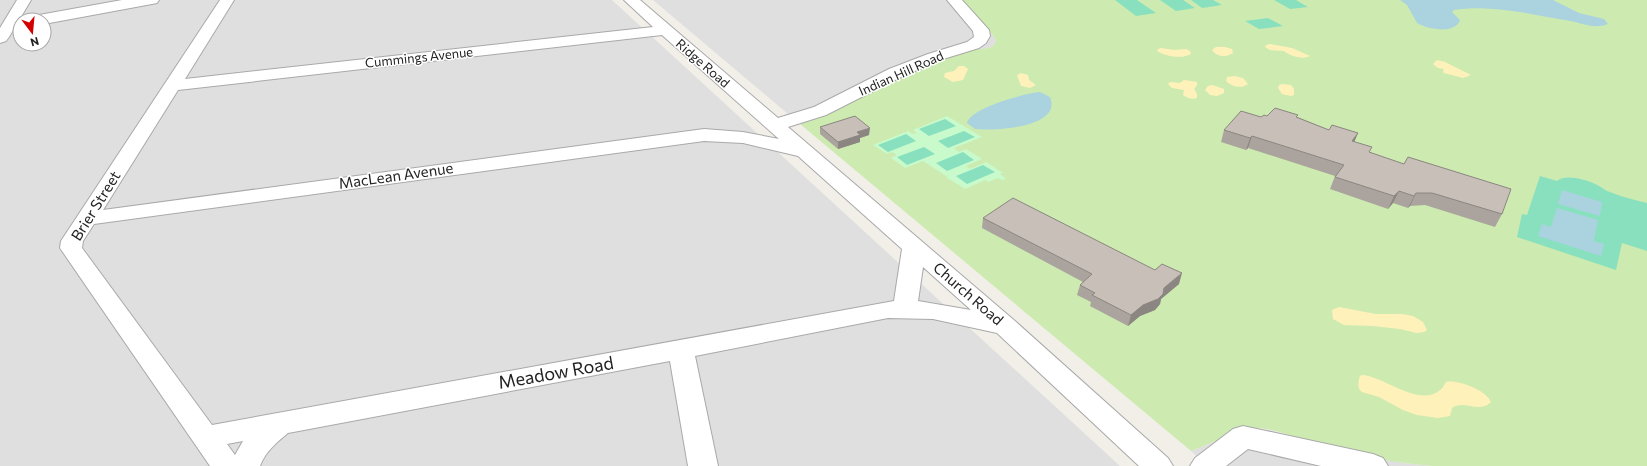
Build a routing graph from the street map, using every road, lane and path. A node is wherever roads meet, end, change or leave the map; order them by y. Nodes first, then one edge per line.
1 (24, 0) edge
2 (152, 0) edge
3 (227, 0) edge
4 (631, 0) edge
5 (954, 0) edge
6 (52, 18) edge
7 (7, 29) edge
8 (666, 30) junction
9 (172, 84) junction
10 (747, 101) junction
11 (775, 125) junction
12 (704, 135) junction
13 (805, 152) junction
14 (88, 218) junction
15 (914, 247) junction
16 (905, 309) junction
17 (1006, 327) junction
18 (681, 350) junction
19 (279, 424) junction
20 (206, 437) junction
21 (226, 466) edge
22 (245, 466) edge
23 (703, 466) edge
24 (1158, 466) edge
25 (1206, 466) edge
26 (1373, 466) edge

1 - 7 street
2 - 6 street
3 - 9 street, Brier Street
4 - 8 street, Ridge Road
5 - 11 street, Indian Hill Road
8 - 9 street, Cummings Avenue
8 - 10 street, Ridge Road
9 - 14 street, Brier Street
10 - 11 street, Ridge Road
10 - 12 street, MacLean Avenue
11 - 13 street, Church Road
12 - 13 street, MacLean Avenue
12 - 14 street, MacLean Avenue
13 - 15 street, Church Road
14 - 20 street, Brier Street
15 - 16 street
15 - 17 street, Church Road
16 - 17 street, Meadow Road
16 - 18 street, Meadow Road
17 - 24 street, Church Road
18 - 19 street, Meadow Road
18 - 23 street
19 - 20 street, Meadow Road
19 - 22 street
20 - 21 street, Brier Street
25 - 26 street

